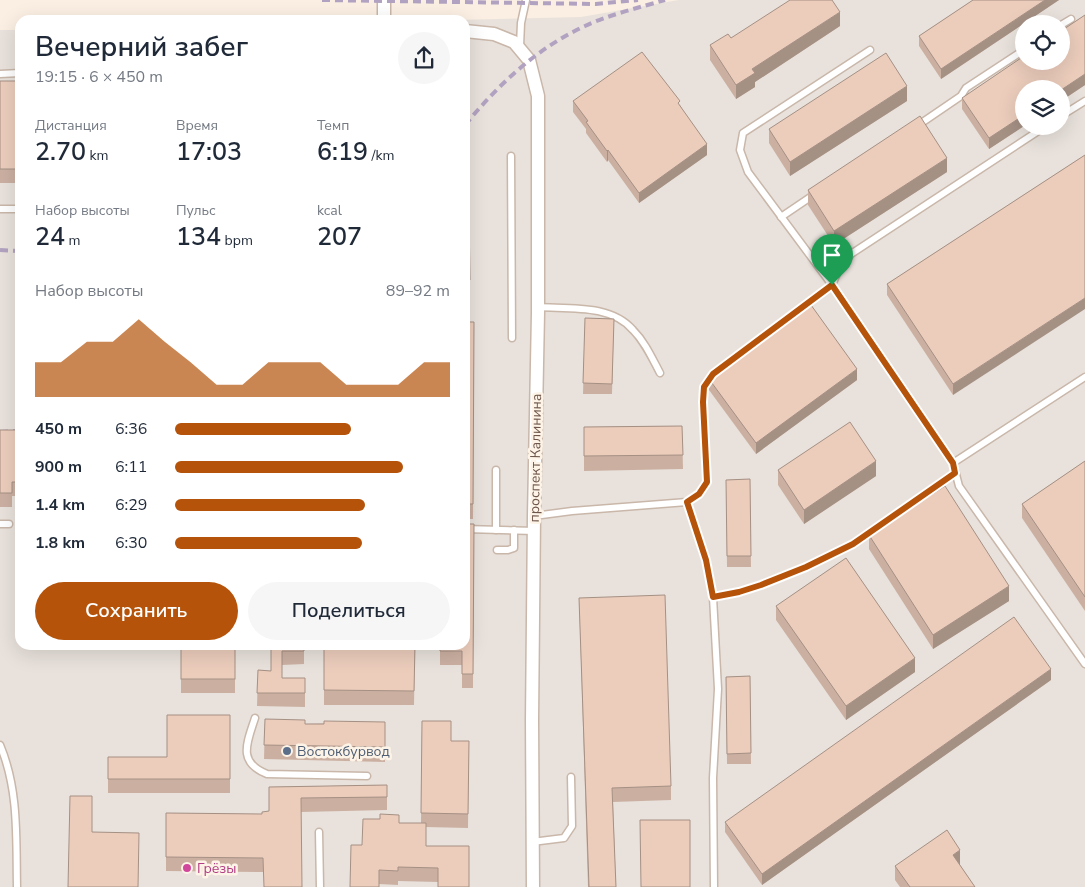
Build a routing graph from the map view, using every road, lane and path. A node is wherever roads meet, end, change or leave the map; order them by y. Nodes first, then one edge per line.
1 (384, 0) edge
2 (526, 0) edge
3 (384, 15) edge
4 (470, 31) edge
5 (520, 47) junction
6 (870, 50) dead end
7 (1015, 56) edge
8 (0, 74) edge
9 (15, 74) edge
10 (1085, 101) edge
11 (1070, 110) edge
12 (912, 129) edge
13 (1032, 135) edge
14 (511, 156) dead end
15 (822, 190) edge
16 (0, 209) edge
17 (15, 209) edge
18 (781, 217) junction
19 (832, 285) junction
20 (538, 307) junction
21 (512, 338) dead end
22 (660, 373) dead end
23 (1085, 377) edge
24 (953, 463) junction
25 (496, 470) dead end
26 (955, 473) junction
27 (687, 502) junction
28 (534, 516) junction
29 (0, 524) edge
30 (9, 524) dead end
31 (470, 530) edge
32 (496, 530) junction
33 (514, 530) junction
34 (534, 530) junction
35 (497, 550) dead end
36 (713, 597) junction
37 (1085, 664) edge
38 (255, 718) dead end
39 (0, 744) edge
40 (367, 776) dead end
41 (571, 777) dead end
42 (318, 832) dead end
43 (532, 842) junction
44 (17, 887) edge
45 (320, 887) edge
46 (533, 887) edge
47 (714, 887) edge

1 - 3 street
2 - 5 lane
4 - 5 street, проспект Калинина
5 - 20 street, проспект Калинина
6 - 18 lane
7 - 12 lane
8 - 9 lane
10 - 11 lane
13 - 19 lane
14 - 21 lane
15 - 18 lane
16 - 17 lane
18 - 19 lane
19 - 24 lane
19 - 27 lane
20 - 22 lane
20 - 28 street, проспект Калинина
23 - 24 lane
24 - 26 lane
25 - 32 lane
26 - 36 lane
26 - 37 lane
27 - 28 lane
27 - 36 lane
28 - 34 street, проспект Калинина
29 - 30 lane
31 - 32 lane
32 - 33 lane
33 - 34 lane
33 - 35 lane
34 - 43 street, проспект Калинина
36 - 47 lane
38 - 40 lane
39 - 44 lane
41 - 43 lane
42 - 45 lane
43 - 46 street, проспект Калинина

